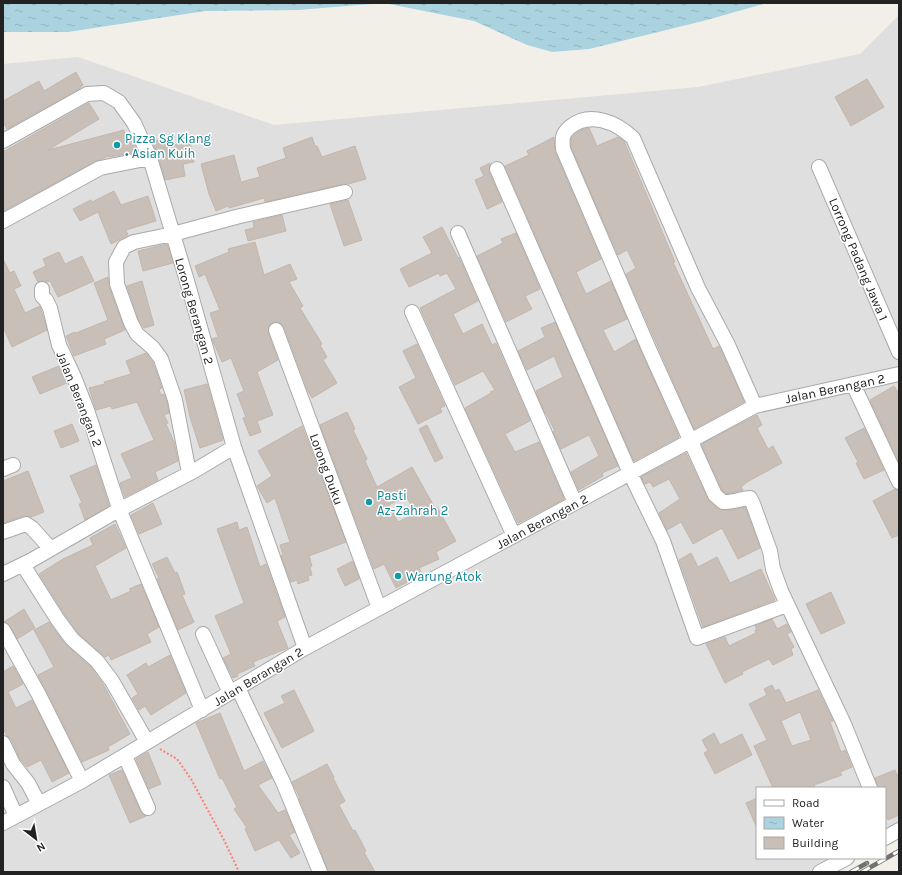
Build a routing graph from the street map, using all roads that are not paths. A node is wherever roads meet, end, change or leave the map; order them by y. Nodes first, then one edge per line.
1 (3, 141) edge
2 (150, 158) junction
3 (818, 166) dead end
4 (497, 169) dead end
5 (345, 192) dead end
6 (3, 221) edge
7 (458, 233) dead end
8 (173, 234) junction
9 (42, 289) dead end
10 (412, 312) dead end
11 (276, 330) dead end
12 (899, 352) edge
13 (899, 374) edge
14 (853, 384) junction
15 (755, 406) junction
16 (691, 440) junction
17 (234, 446) junction
18 (630, 473) junction
19 (189, 474) junction
20 (899, 482) edge
21 (574, 503) junction
22 (120, 511) junction
23 (3, 532) edge
24 (514, 536) junction
25 (51, 549) junction
26 (23, 565) junction
27 (3, 574) edge
28 (787, 605) junction
29 (379, 608) junction
30 (3, 630) edge
31 (204, 634) dead end
32 (305, 648) junction
33 (234, 690) junction
34 (202, 710) junction
35 (147, 742) junction
36 (3, 743) edge
37 (125, 756) junction
38 (82, 781) junction
39 (3, 787) edge
40 (870, 787) edge
41 (39, 804) junction
42 (148, 808) dead end
43 (16, 816) junction
44 (3, 823) edge
45 (845, 859) edge
46 (320, 872) edge
47 (820, 872) edge

1 - 2 street, Lorong Berangan 2
2 - 6 street
2 - 8 street, Lorong Berangan 2
3 - 12 street, Lorrong Padang Jawa 1
4 - 18 street
5 - 8 street
7 - 21 street
8 - 17 street, Lorong Berangan 2
8 - 19 street
9 - 22 street, Jalan Berangan 2
10 - 24 street
11 - 29 street, Lorong Duku
13 - 14 street, Jalan Berangan 2
14 - 15 street, Jalan Berangan 2
14 - 20 street
15 - 16 street, Jalan Berangan 2
15 - 16 street
16 - 18 street, Jalan Berangan 2
16 - 28 street
17 - 19 street
17 - 32 street, Lorong Berangan 2
18 - 21 street, Jalan Berangan 2
18 - 28 street
19 - 22 street
21 - 24 street, Jalan Berangan 2
22 - 25 street
22 - 34 street, Jalan Berangan 2
23 - 25 street
24 - 29 street, Jalan Berangan 2
25 - 26 street
26 - 27 street
26 - 35 street
28 - 40 street
29 - 32 street, Jalan Berangan 2
30 - 38 street
31 - 33 street
32 - 33 street, Jalan Berangan 2
33 - 34 street, Jalan Berangan 2
33 - 46 street
34 - 35 street, Jalan Berangan 2
35 - 37 street, Jalan Berangan 2
36 - 41 street
37 - 38 street, Jalan Berangan 2
37 - 42 street
38 - 41 street, Jalan Berangan 2
39 - 43 street
41 - 43 street, Jalan Berangan 2
43 - 44 street, Jalan Berangan 2
45 - 47 street

